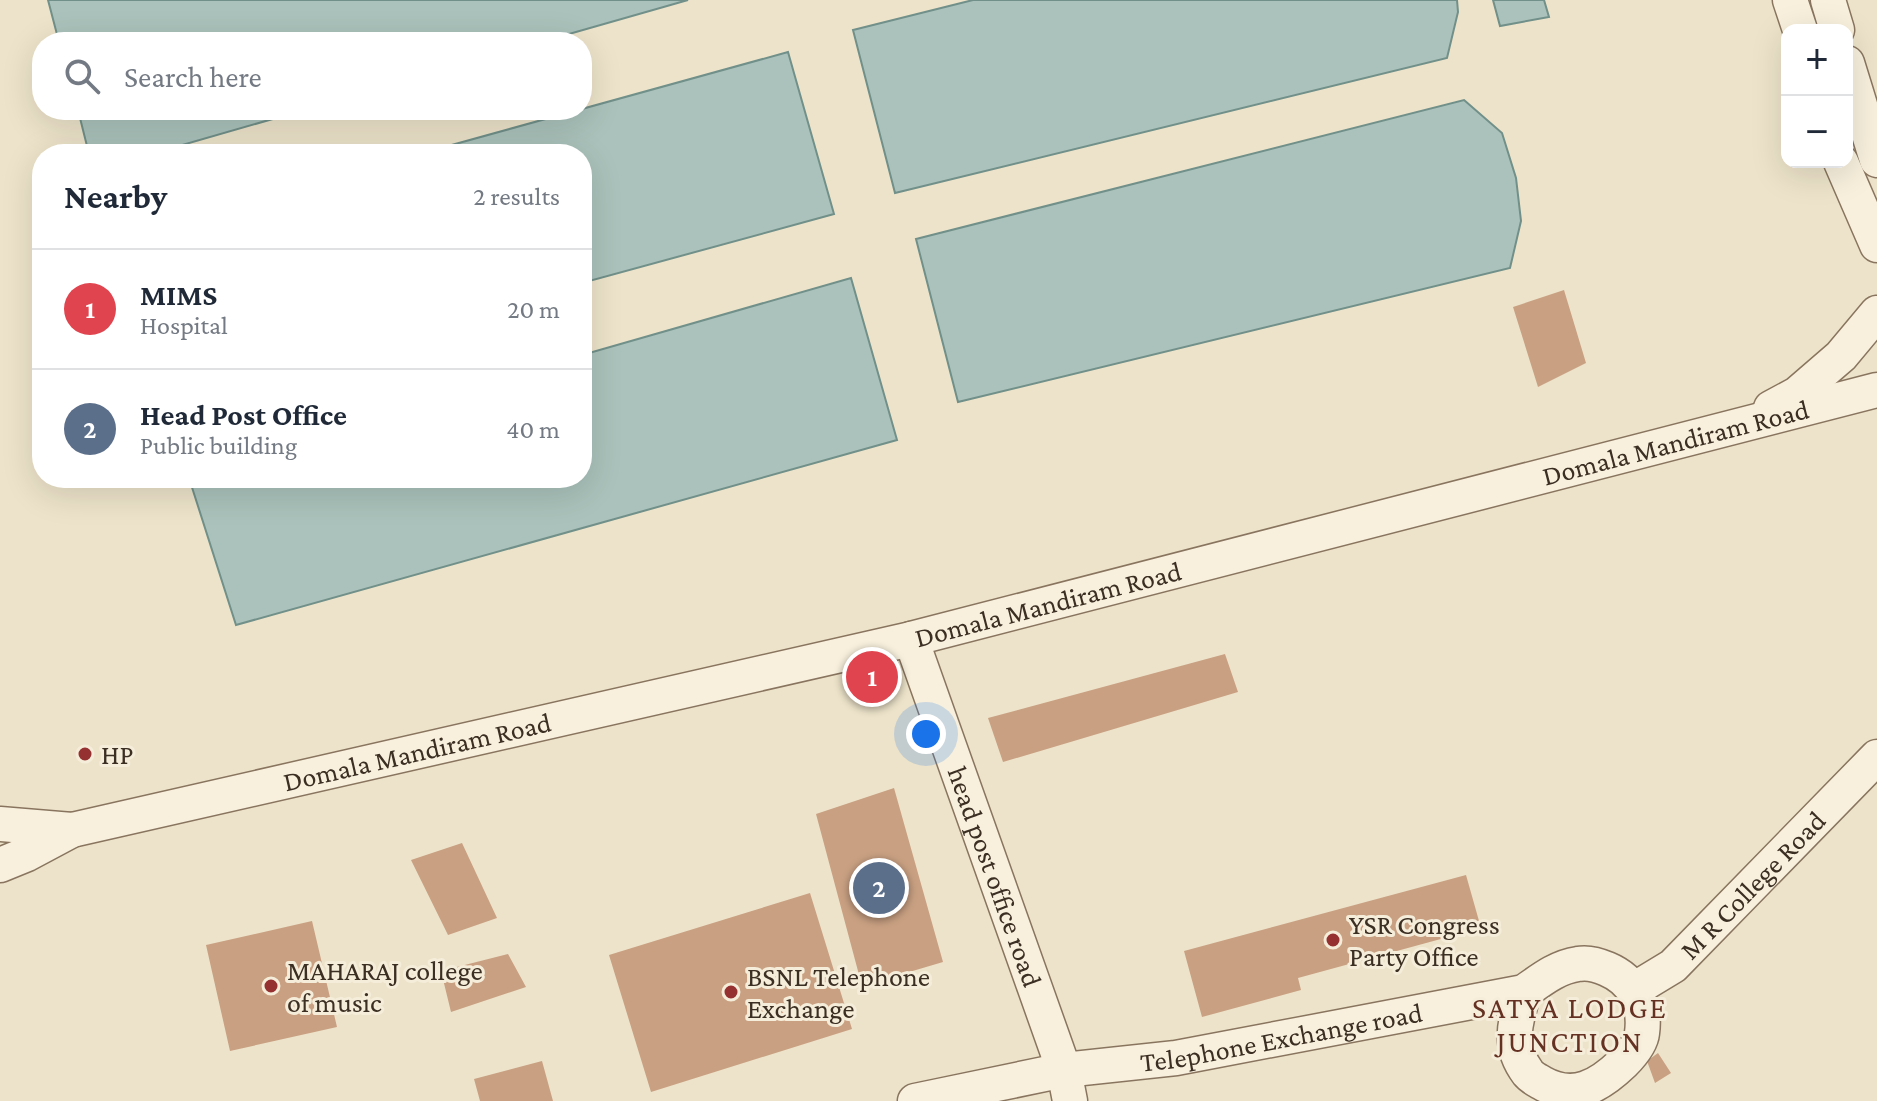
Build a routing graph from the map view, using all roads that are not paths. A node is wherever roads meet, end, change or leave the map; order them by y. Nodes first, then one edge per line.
1 (1790, 0) edge
2 (1828, 0) edge
3 (1798, 24) edge
4 (1835, 24) edge
5 (1860, 80) edge
6 (1877, 160) edge
7 (1844, 168) edge
8 (1877, 245) edge
9 (1877, 313) edge
10 (1877, 390) edge
11 (1740, 426) junction
12 (911, 639) junction
13 (1877, 757) edge
14 (0, 824) edge
15 (72, 830) junction
16 (0, 865) edge
17 (1635, 989) junction
18 (1524, 992) junction
19 (1067, 1086) edge
20 (1553, 1095) edge
21 (915, 1101) edge

1 - 3 street
2 - 4 street
5 - 6 street
7 - 8 street
9 - 11 street
10 - 11 street, Domala Mandiram Road
11 - 12 street, Domala Mandiram Road
12 - 15 street, Domala Mandiram Road
12 - 19 street, head post office road
13 - 17 street, M R College Road
14 - 15 street
15 - 16 street
17 - 18 street, Telephone Exchange road
17 - 20 street
18 - 19 street, Telephone Exchange road
18 - 20 street
19 - 21 street, Telephone Exchange road

